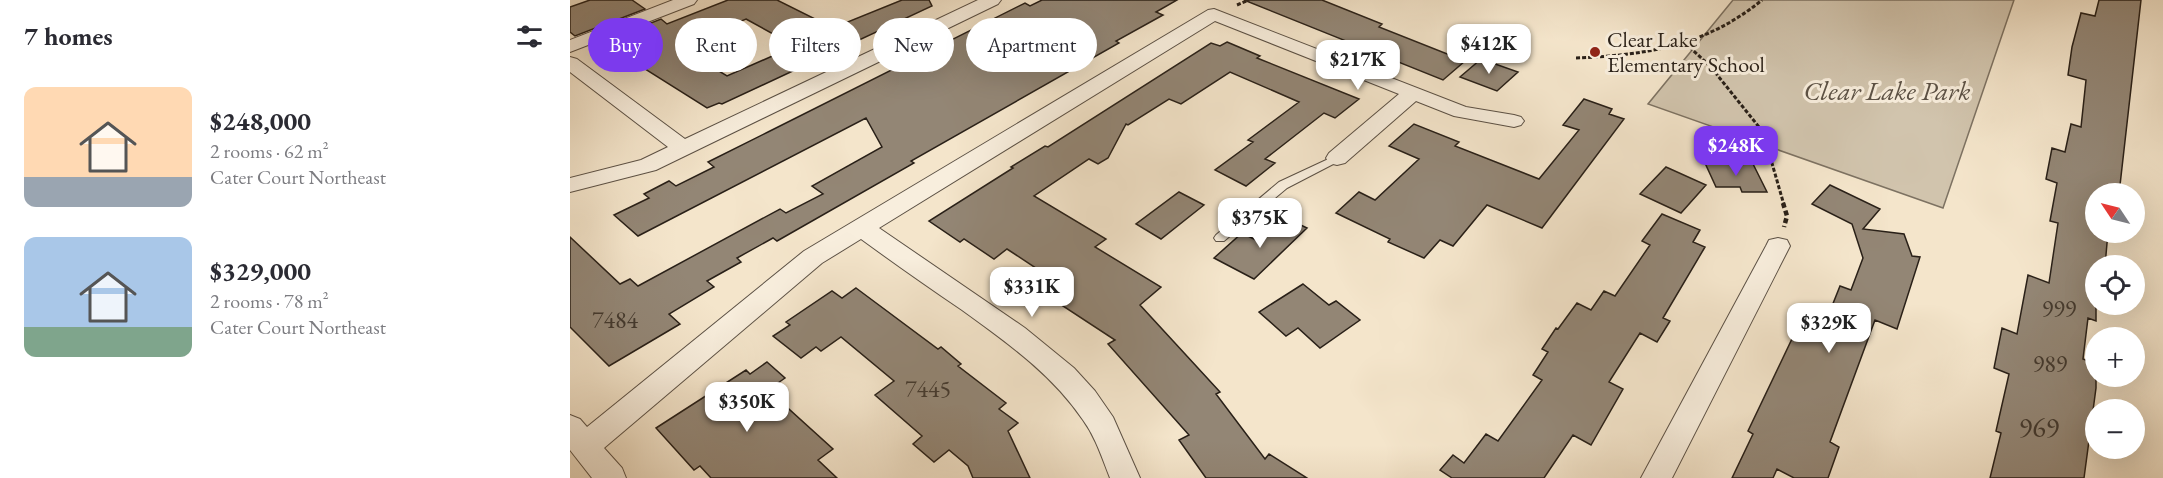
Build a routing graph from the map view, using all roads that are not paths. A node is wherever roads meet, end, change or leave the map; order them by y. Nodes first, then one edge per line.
1 (688, 0) edge
2 (989, 0) edge
3 (570, 46) edge
4 (570, 63) edge
5 (1413, 93) junction
6 (1514, 121) dead end
7 (684, 149) junction
8 (1337, 158) joint
9 (570, 185) edge
10 (860, 228) junction
11 (1220, 238) dead end
12 (1778, 246) road end
13 (578, 437) edge
14 (611, 478) edge
15 (1125, 478) edge
16 (1656, 478) edge

1 - 3 street
2 - 7 street
4 - 7 street
5 - 6 street
5 - 8 street
5 - 10 street
7 - 9 street
8 - 11 lane
10 - 13 street
10 - 15 street
12 - 16 street
13 - 14 street

